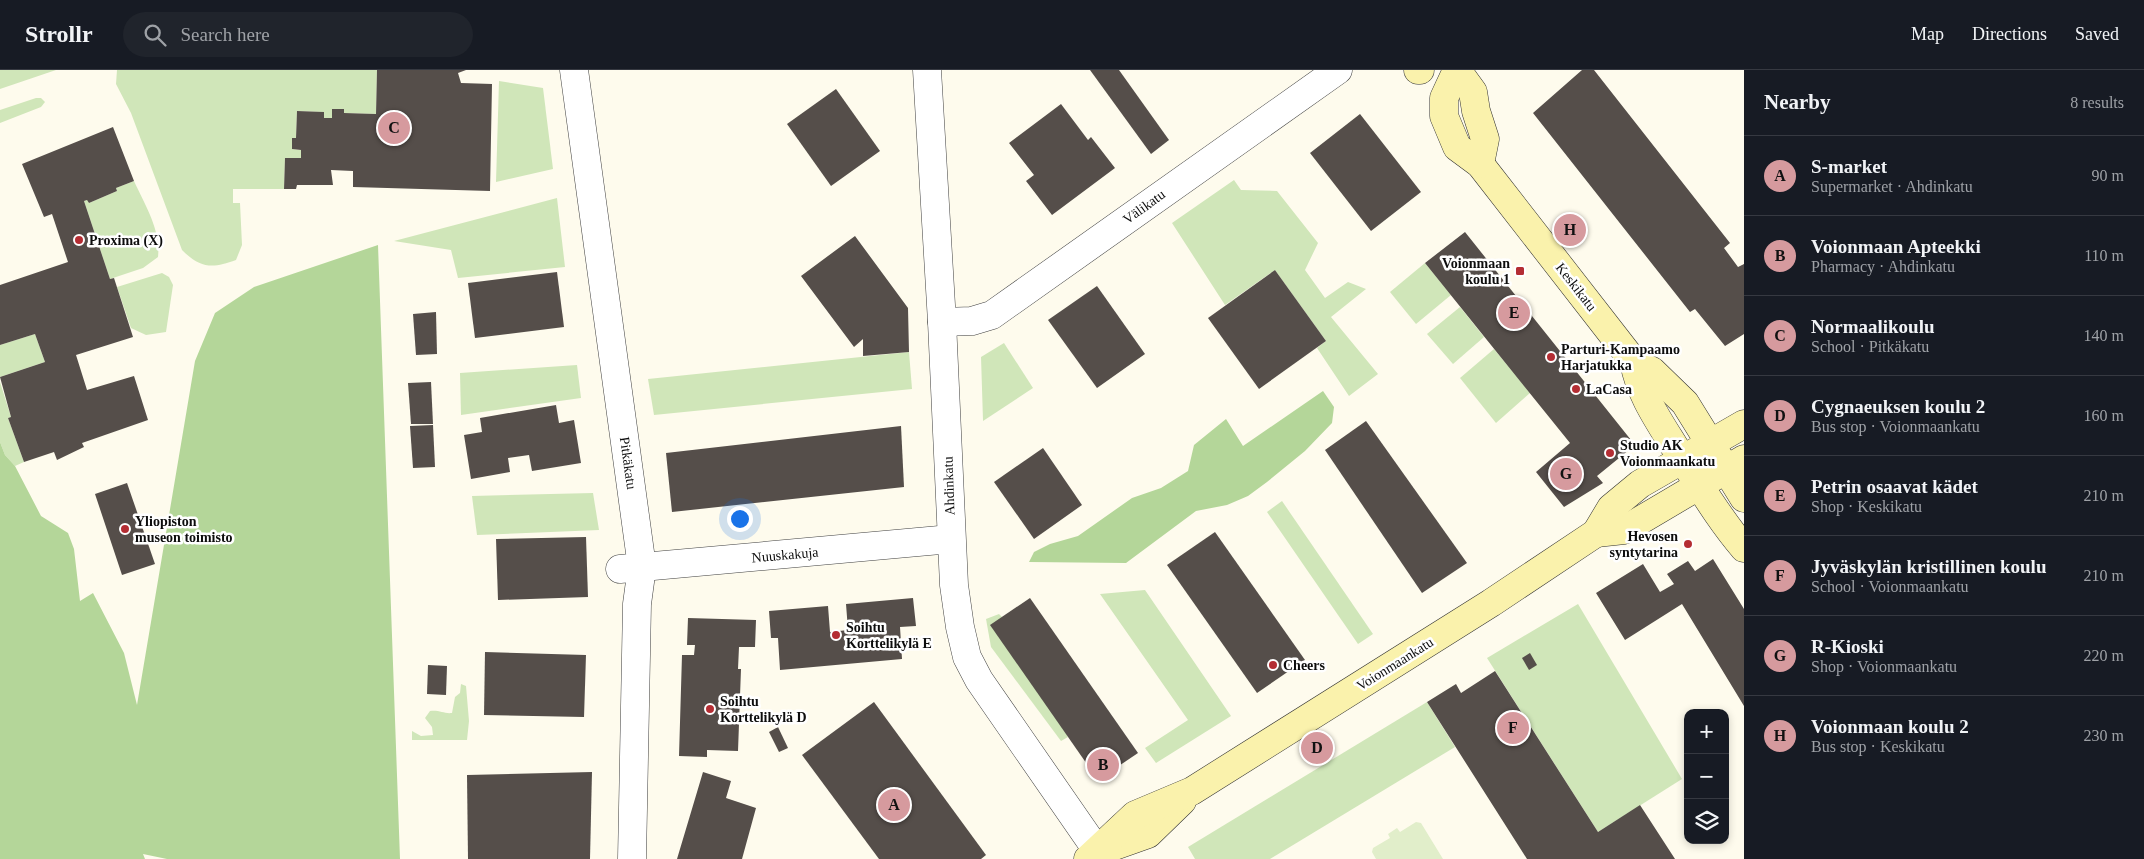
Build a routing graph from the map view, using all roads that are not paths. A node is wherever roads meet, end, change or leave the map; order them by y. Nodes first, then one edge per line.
1 (574, 70) edge
2 (927, 70) edge
3 (1338, 70) edge
4 (1457, 70) edge
5 (942, 322) junction
6 (1634, 362) junction
7 (1744, 424) edge
8 (1710, 443) junction
9 (1683, 459) junction
10 (1735, 464) edge
11 (1699, 486) junction
12 (1744, 498) edge
13 (1596, 533) junction
14 (951, 539) junction
15 (1744, 548) edge
16 (631, 568) junction
17 (1096, 857) edge
18 (632, 859) edge

1 - 16 street, Pitkäkatu
2 - 5 street, Ahdinkatu
3 - 5 street, Välikatu
4 - 6 main road, Keskikatu
5 - 14 street, Ahdinkatu
6 - 8 main road, Keskikatu
6 - 9 main road, Keskikatu
7 - 8 main road, Voionmaankatu
8 - 9 main road, Voionmaankatu
8 - 10 main road, Keskikatu
9 - 11 main road, Keskikatu
9 - 13 main road, Voionmaankatu
10 - 11 main road, Voionmaankatu
10 - 12 main road, Keskikatu
11 - 13 main road, Voionmaankatu
11 - 15 main road, Keskikatu
13 - 17 main road, Voionmaankatu
14 - 16 street, Nuuskakuja
14 - 17 street, Ahdinkatu
16 - 18 street, Pitkäkatu

